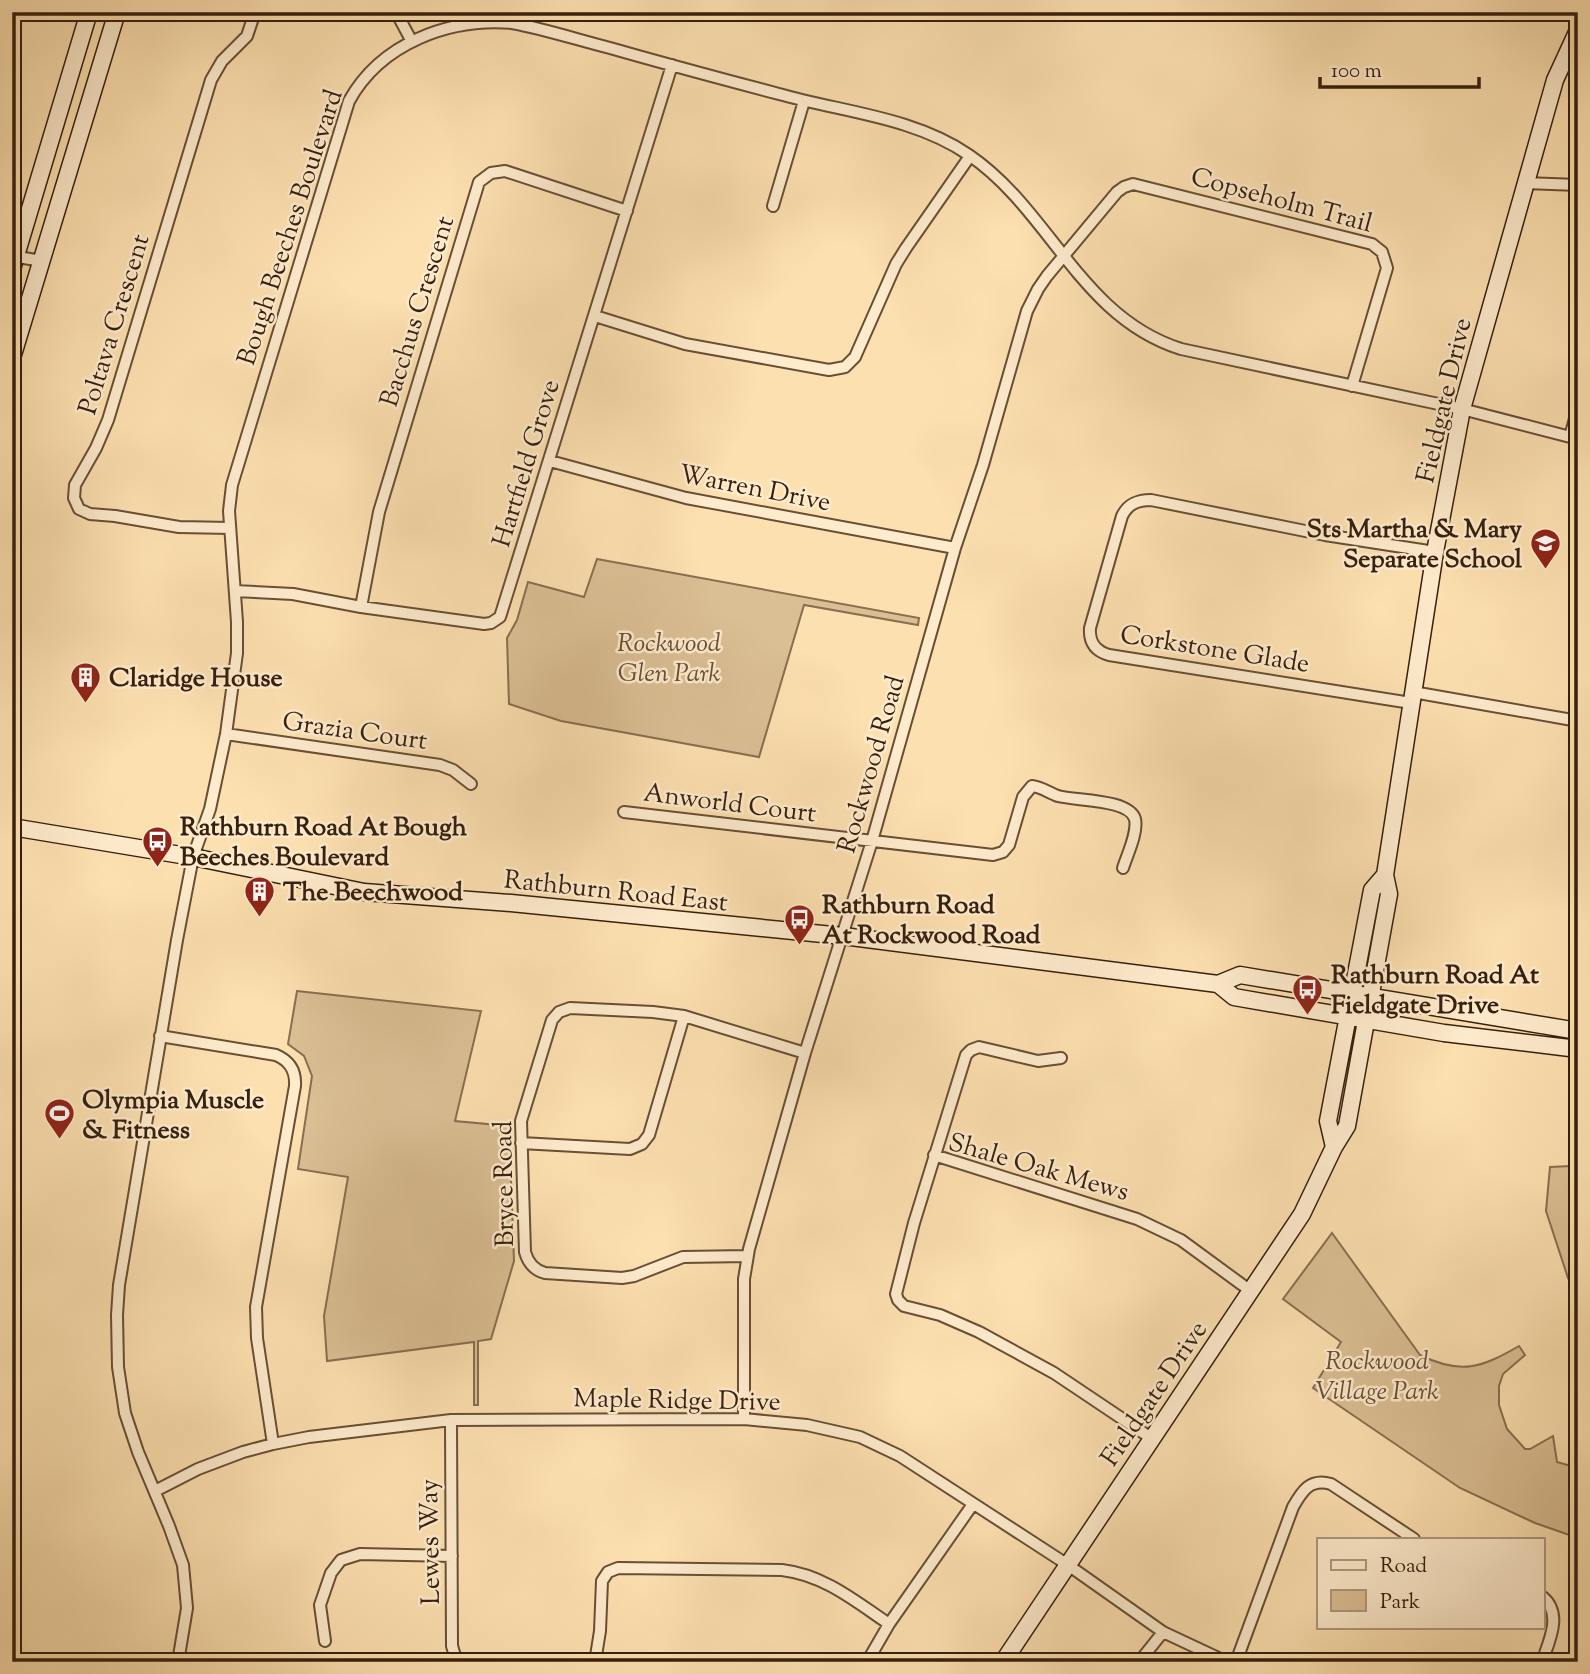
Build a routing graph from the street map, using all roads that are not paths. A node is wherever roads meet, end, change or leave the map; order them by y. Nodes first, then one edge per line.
1 (89, 12) edge
2 (117, 12) edge
3 (255, 12) edge
4 (396, 12) edge
5 (1578, 30) edge
6 (411, 40) junction
7 (672, 65) junction
8 (804, 101) junction
9 (971, 156) junction
10 (1525, 183) junction
11 (1578, 185) edge
12 (773, 206) dead end
13 (627, 211) junction
14 (1063, 257) junction
15 (14, 260) edge
16 (42, 261) junction
17 (595, 316) junction
18 (12, 358) edge
19 (1352, 386) junction
20 (1578, 407) edge
21 (1462, 409) junction
22 (1574, 438) edge
23 (550, 461) junction
24 (230, 528) junction
25 (955, 548) junction
26 (1435, 552) junction
27 (235, 591) junction
28 (361, 607) junction
29 (1412, 697) junction
30 (1578, 721) edge
31 (226, 734) junction
32 (471, 784) dead end
33 (624, 811) dead end
34 (12, 827) edge
35 (872, 841) junction
36 (193, 857) junction
37 (1123, 868) dead end
38 (1385, 875) junction
39 (843, 936) junction
40 (1218, 984) junction
41 (1352, 993) junction
42 (1371, 996) junction
43 (684, 1016) junction
44 (1348, 1017) junction
45 (1366, 1020) junction
46 (1578, 1031) edge
47 (160, 1035) junction
48 (1578, 1049) edge
49 (805, 1053) junction
50 (1061, 1058) dead end
51 (521, 1143) junction
52 (1334, 1147) junction
53 (934, 1155) junction
54 (747, 1256) junction
55 (1252, 1292) junction
56 (744, 1419) junction
57 (451, 1420) junction
58 (1151, 1438) junction
59 (273, 1444) junction
60 (155, 1491) junction
61 (973, 1504) junction
62 (1412, 1538) edge
63 (452, 1556) junction
64 (1068, 1565) junction
65 (1544, 1598) edge
66 (889, 1624) junction
67 (1163, 1632) junction
68 (325, 1641) dead end
69 (178, 1662) edge
70 (460, 1662) edge
71 (595, 1662) edge
72 (867, 1662) edge
73 (1003, 1662) edge
74 (1139, 1662) edge
75 (1227, 1662) edge
76 (1236, 1662) edge
77 (1542, 1662) edge

1 - 15 street
2 - 16 street
3 - 24 street, Poltava Crescent
4 - 6 street
5 - 10 street, Fieldgate Drive
6 - 7 street, Bough Beeches Boulevard
6 - 24 street, Bough Beeches Boulevard
7 - 8 street, Bough Beeches Boulevard
7 - 13 street, Hartfield Grove
8 - 9 street, Bough Beeches Boulevard
8 - 12 street
9 - 14 street, Bough Beeches Boulevard
9 - 17 street
10 - 11 street
10 - 21 street, Fieldgate Drive
13 - 17 street, Hartfield Grove
13 - 28 street, Bacchus Crescent
14 - 19 street, Bough Beeches Boulevard
14 - 19 street, Copseholm Trail
14 - 25 street, Rockwood Road
15 - 16 street
16 - 18 street
17 - 23 street, Hartfield Grove
19 - 21 street, Bough Beeches Boulevard
20 - 22 street
21 - 22 street, Bough Beeches Boulevard
21 - 26 street, Fieldgate Drive
23 - 25 street, Warren Drive
23 - 28 street, Hartfield Grove
24 - 27 street, Bough Beeches Boulevard
25 - 35 street, Rockwood Road
26 - 29 street, Fieldgate Drive
26 - 29 street, Corkstone Glade
27 - 28 street, Hartfield Grove
27 - 31 street, Bough Beeches Boulevard
29 - 30 street
29 - 38 street, Fieldgate Drive
31 - 32 street, Grazia Court
31 - 36 street, Bough Beeches Boulevard
33 - 35 street, Anworld Court
34 - 36 street, Rathburn Road East
35 - 37 street, Anworld Court
35 - 39 street, Rockwood Road
36 - 39 street, Rathburn Road East
36 - 47 street, Bough Beeches Boulevard
38 - 41 street, Fieldgate Drive
38 - 42 street, Fieldgate Drive
39 - 40 street, Rathburn Road East
39 - 49 street, Rockwood Road
40 - 41 street, Rathburn Road East
40 - 44 street, Rathburn Road East
41 - 42 street, Rathburn Road East
41 - 44 street, Fieldgate Drive
42 - 45 street, Fieldgate Drive
42 - 46 street, Rathburn Road East
43 - 49 street, Bryce Road
43 - 51 street
43 - 51 street, Bryce Road
44 - 45 street, Rathburn Road East
44 - 52 street, Fieldgate Drive
45 - 48 street, Rathburn Road East
45 - 52 street, Fieldgate Drive
47 - 59 street
47 - 60 street, Bough Beeches Boulevard
49 - 54 street, Rockwood Road
50 - 53 street
51 - 54 street, Bryce Road
52 - 55 street, Fieldgate Drive
53 - 55 street, Shale Oak Mews
53 - 58 street, Shale Oak Mews
54 - 56 street, Rockwood Road
55 - 58 street, Fieldgate Drive
56 - 57 street, Maple Ridge Drive
56 - 61 street, Maple Ridge Drive
57 - 59 street, Maple Ridge Drive
57 - 63 street, Lewes Way
58 - 64 street, Fieldgate Drive
59 - 60 street, Maple Ridge Drive
60 - 69 street, Bough Beeches Boulevard
61 - 64 street, Maple Ridge Drive
61 - 66 street
62 - 76 street
63 - 68 street
63 - 70 street, Lewes Way
64 - 67 street, Maple Ridge Drive
64 - 73 street, Fieldgate Drive
65 - 77 street
66 - 71 street
66 - 72 street
67 - 74 street
67 - 75 street, Maple Ridge Drive

